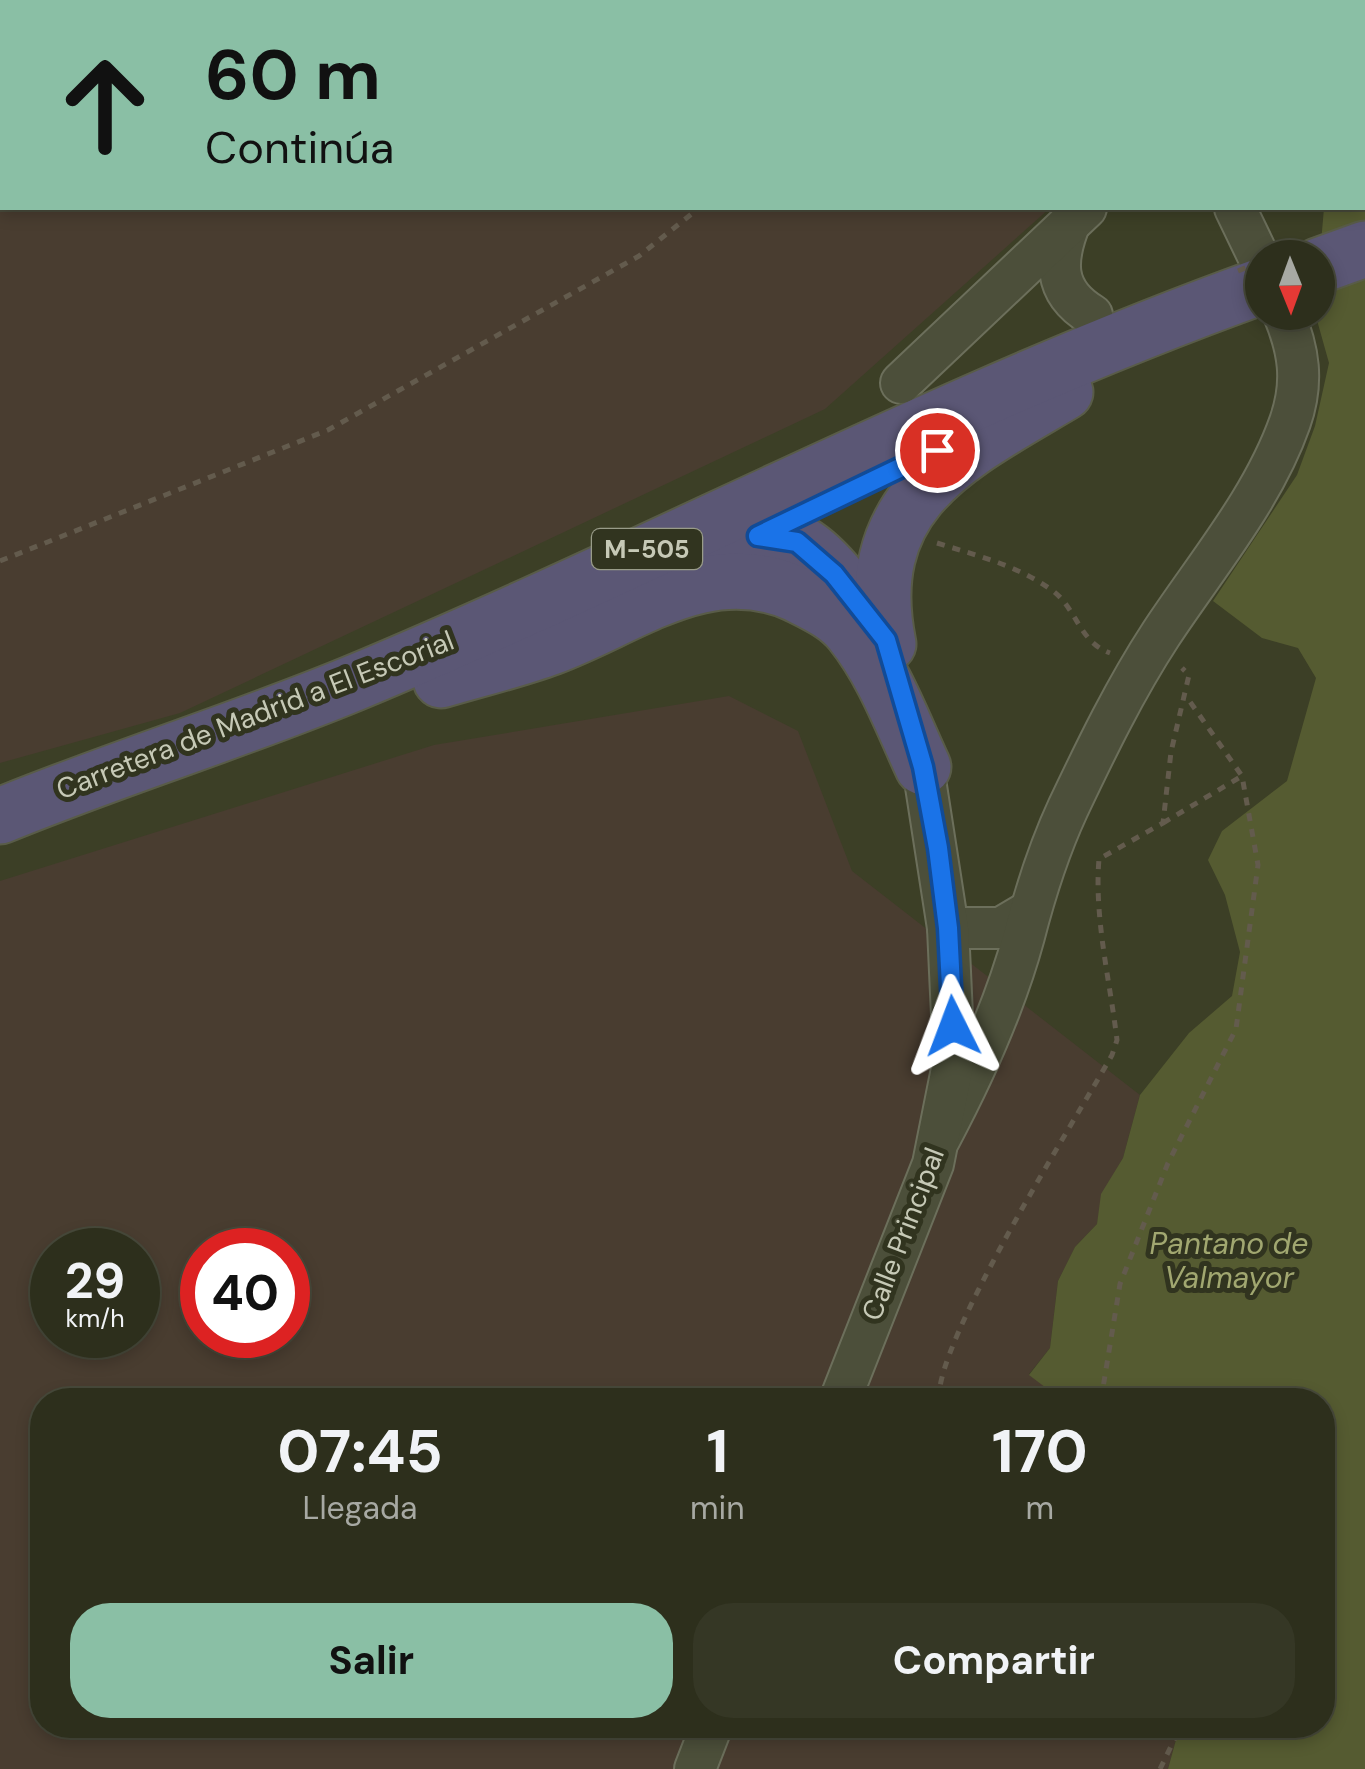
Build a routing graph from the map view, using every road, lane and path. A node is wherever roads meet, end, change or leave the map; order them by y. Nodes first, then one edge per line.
1 (696, 210) edge
2 (1236, 210) edge
3 (1079, 214) edge
4 (1365, 249) edge
5 (1245, 256) edge
6 (1335, 260) edge
7 (1245, 285) edge
8 (1245, 286) edge
9 (1092, 315) dead end
10 (1285, 330) edge
11 (1065, 392) junction
12 (920, 398) junction
13 (758, 536) junction
14 (935, 543) dead end
15 (0, 561) edge
16 (782, 588) junction
17 (886, 640) junction
18 (1150, 652) junction
19 (442, 680) junction
20 (354, 683) junction
21 (1186, 696) junction
22 (923, 767) junction
23 (1242, 776) junction
24 (0, 818) edge
25 (1163, 823) junction
26 (1028, 912) junction
27 (948, 928) junction
28 (940, 1138) junction
29 (845, 1388) edge
30 (940, 1388) edge
31 (1103, 1388) edge
32 (707, 1738) edge
33 (1175, 1738) edge
34 (695, 1769) edge
35 (1160, 1769) edge

1 - 15 path
2 - 5 street
3 - 9 street
3 - 12 street
4 - 6 highway
7 - 12 highway, Carretera de Madrid a El Escorial / M-505
8 - 11 highway, Carretera de Madrid a El Escorial / M-505
10 - 18 street
11 - 13 highway, Carretera de Madrid a El Escorial / M-505
11 - 17 highway, M-505
12 - 13 highway
12 - 20 highway, Carretera de Madrid a El Escorial / M-505
13 - 16 highway
13 - 17 highway, M-505
13 - 19 highway, Carretera de Madrid a El Escorial / M-505
13 - 20 highway, M-505
14 - 18 path
16 - 19 highway, M-505
16 - 22 highway, M-505
17 - 22 highway, M-505
18 - 21 path
18 - 26 street
19 - 24 highway, Carretera de Madrid a El Escorial / M-505
20 - 24 highway, Carretera de Madrid a El Escorial / M-505
21 - 23 path
21 - 25 path
22 - 27 street, Calle Principal
23 - 25 path
23 - 31 path
25 - 30 path
26 - 27 street
26 - 28 street
27 - 28 street, Calle Principal
28 - 29 street, Calle Principal
32 - 34 street
33 - 35 path

